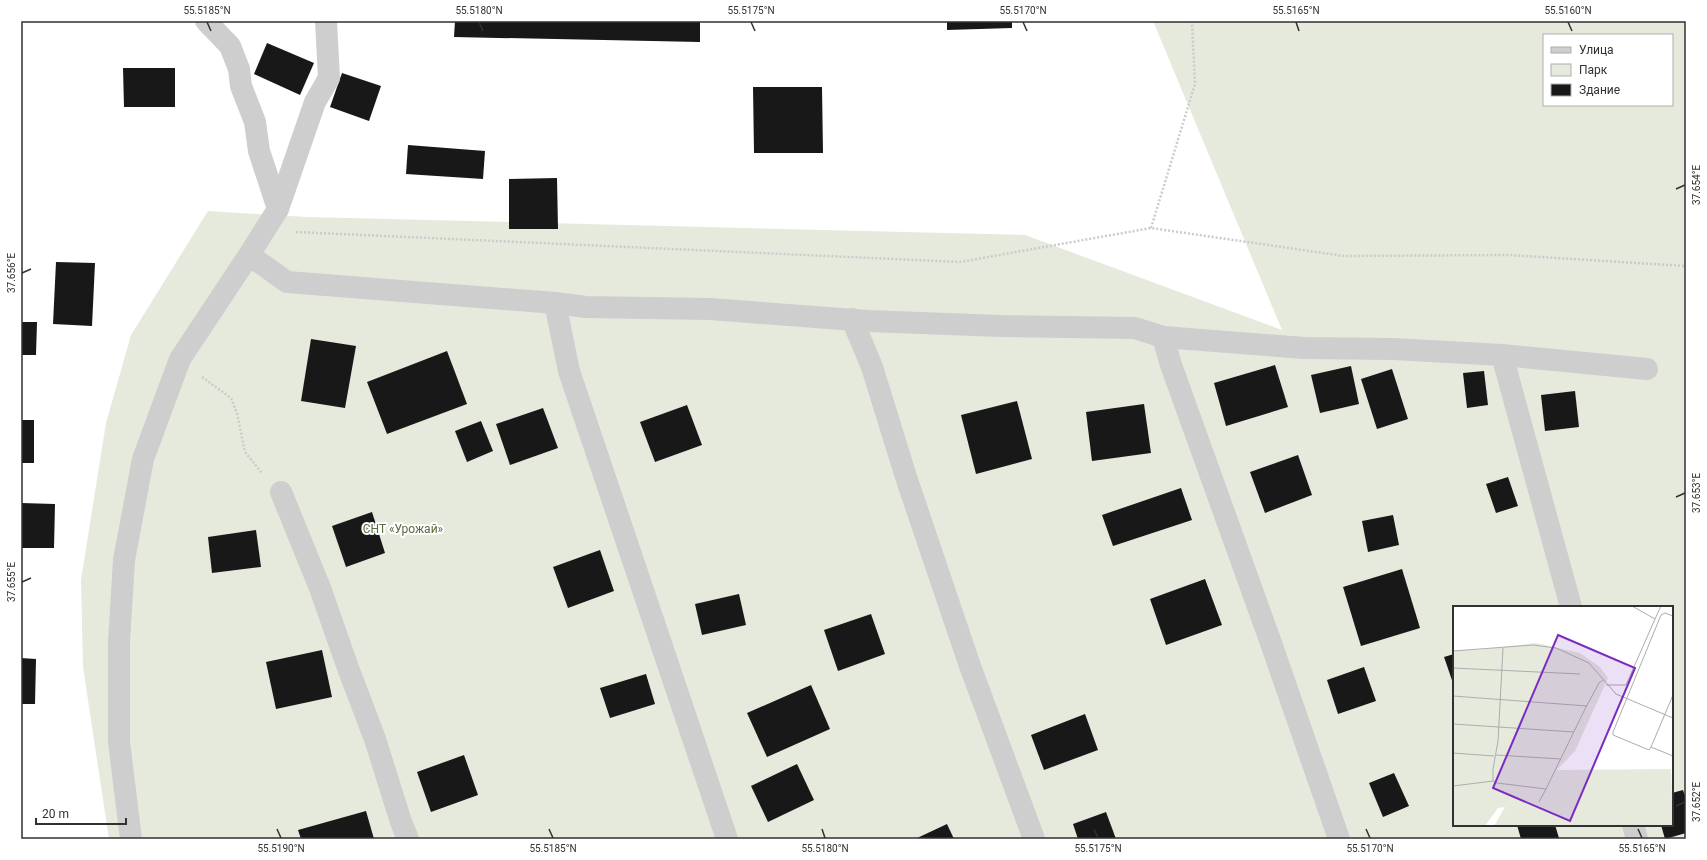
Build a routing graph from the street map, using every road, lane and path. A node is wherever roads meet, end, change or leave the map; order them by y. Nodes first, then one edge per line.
1 (206, 21) edge
2 (326, 21) edge
3 (1192, 21) edge
4 (278, 209) junction
5 (1151, 228) junction
6 (264, 230) junction
7 (249, 255) junction
8 (1686, 266) edge
9 (555, 303) junction
10 (852, 319) junction
11 (1162, 337) junction
12 (1502, 355) junction
13 (180, 359) junction
14 (1647, 369) dead end
15 (281, 492) joint
16 (1571, 606) edge
17 (1632, 826) edge
18 (131, 839) edge
19 (408, 839) edge
20 (727, 839) edge
21 (1034, 839) edge
22 (1339, 839) edge
23 (1636, 839) edge

1 - 4 street
2 - 4 street
3 - 5 path
4 - 6 street
5 - 6 path
5 - 8 path
6 - 7 street
7 - 9 street
7 - 13 street
9 - 10 street
9 - 20 street
10 - 11 street
10 - 21 street
11 - 12 street
11 - 22 street
12 - 14 street
12 - 16 street
13 - 15 path
13 - 18 street
15 - 19 street
17 - 23 street

